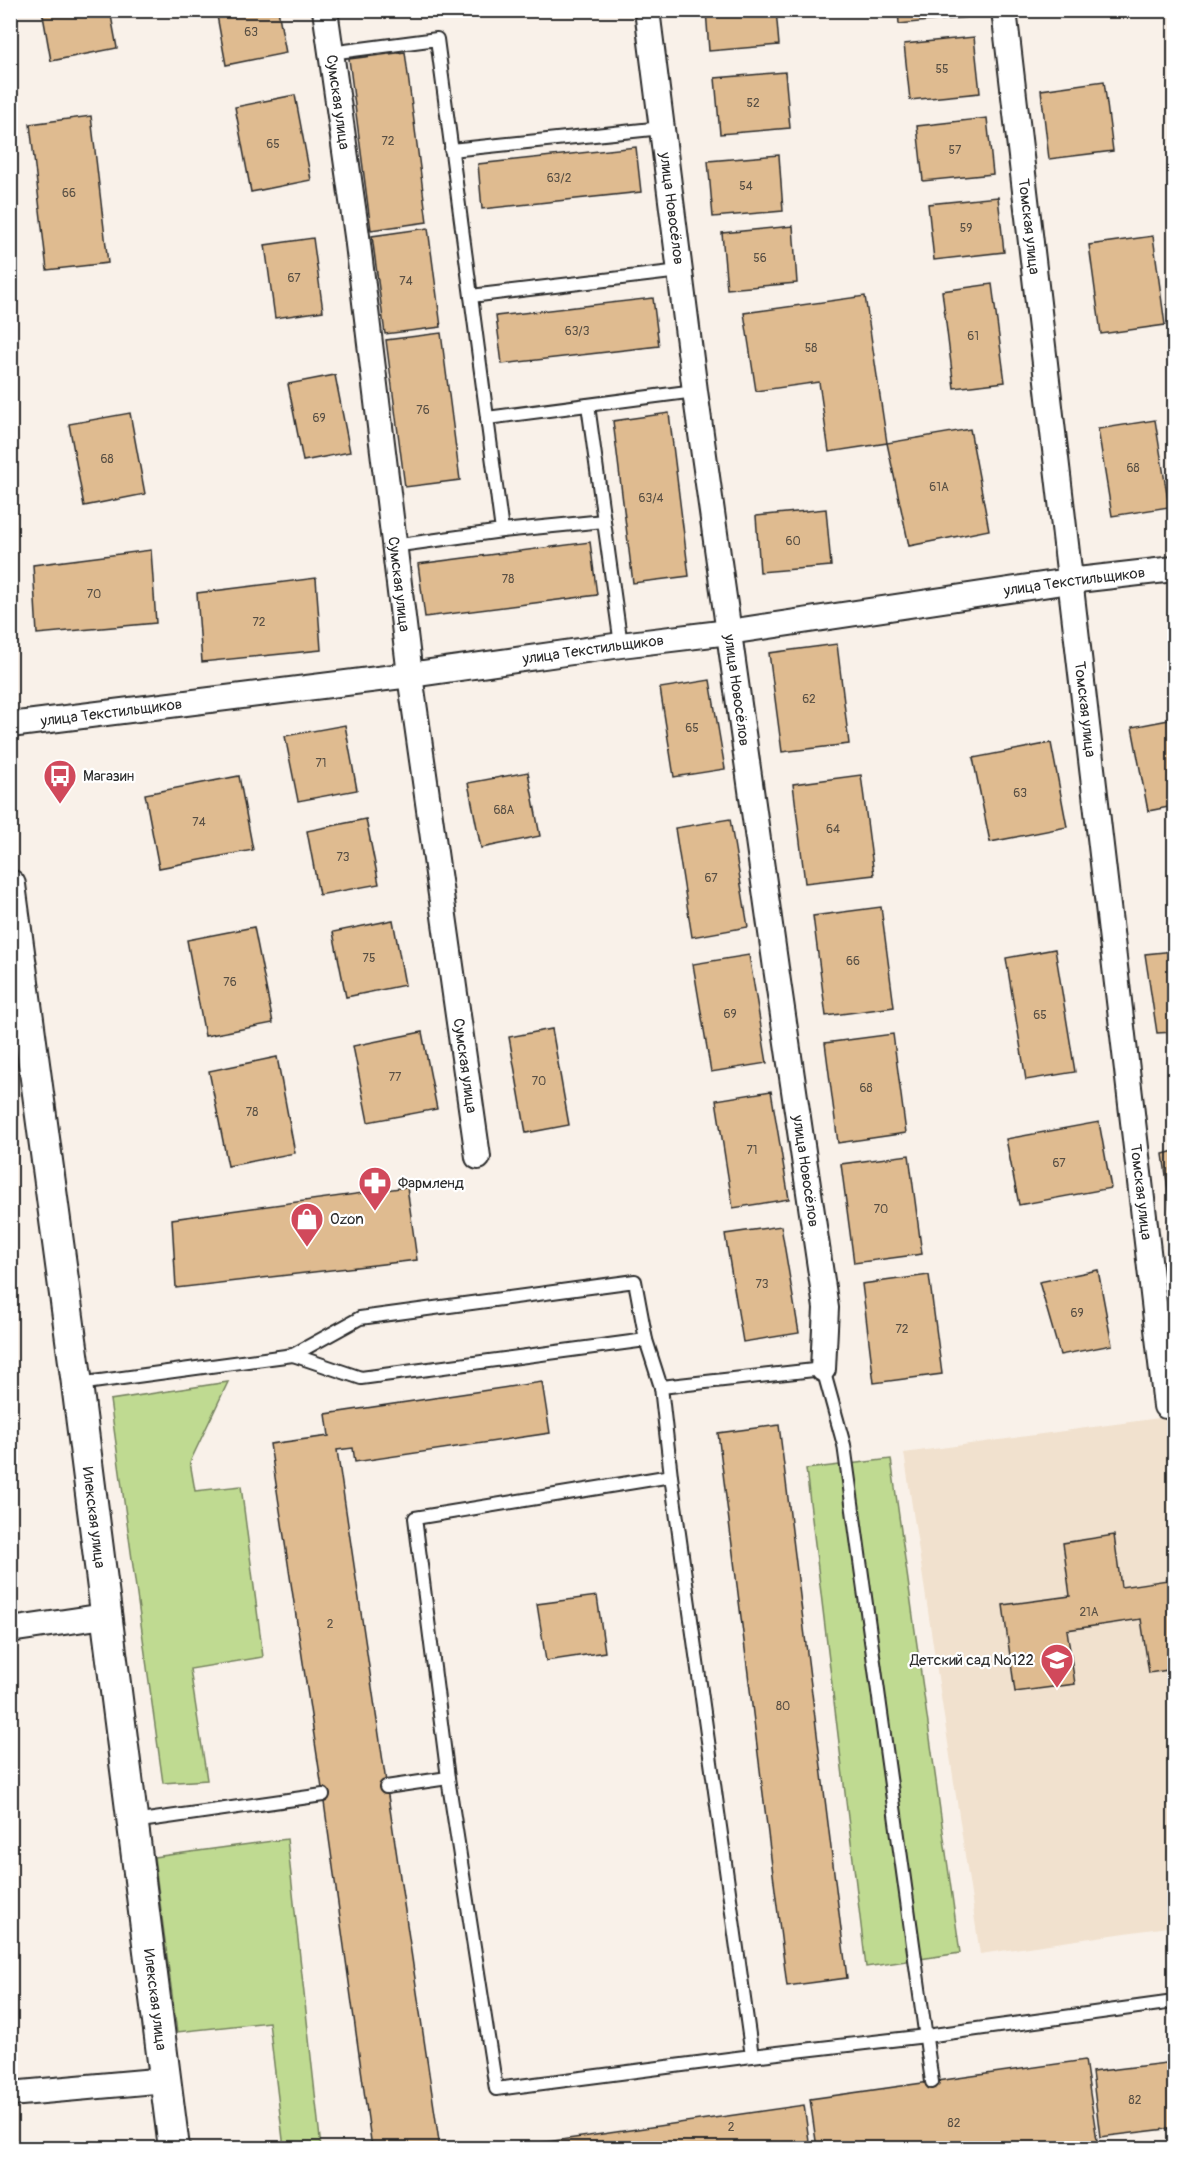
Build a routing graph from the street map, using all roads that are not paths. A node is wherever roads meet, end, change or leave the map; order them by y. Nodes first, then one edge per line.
1 (324, 10) edge
2 (647, 10) edge
3 (1004, 10) edge
4 (330, 53) junction
5 (662, 128) junction
6 (451, 150) junction
7 (680, 271) junction
8 (471, 296) junction
9 (695, 391) junction
10 (588, 405) junction
11 (487, 418) junction
12 (604, 521) junction
13 (502, 531) junction
14 (393, 546) junction
15 (1174, 569) edge
16 (1069, 580) junction
17 (729, 632) junction
18 (621, 645) junction
19 (410, 675) junction
20 (10, 725) edge
21 (10, 885) edge
22 (478, 1157) dead end
23 (646, 1340) junction
24 (293, 1355) junction
25 (823, 1370) junction
26 (77, 1384) junction
27 (661, 1388) junction
28 (1166, 1406) dead end
29 (671, 1476) junction
30 (105, 1616) junction
31 (10, 1630) edge
32 (448, 1778) junction
33 (386, 1787) dead end
34 (323, 1795) dead end
35 (133, 1822) junction
36 (1174, 2002) edge
37 (926, 2036) junction
38 (752, 2056) junction
39 (166, 2080) junction
40 (932, 2082) dead end
41 (10, 2094) edge
42 (174, 2148) edge

1 - 4 street, Сумская улица
2 - 5 street, улица Новосёлов
3 - 16 street, Томская улица
4 - 6 lane
4 - 14 street, Сумская улица
5 - 6 lane
5 - 7 street, улица Новосёлов
6 - 8 lane
7 - 8 lane
7 - 9 street, улица Новосёлов
8 - 11 lane
9 - 10 lane
9 - 17 street, улица Новосёлов
10 - 11 lane
10 - 12 lane
11 - 13 lane
12 - 13 lane
12 - 18 lane
13 - 14 lane
14 - 19 street, Сумская улица
15 - 16 street, улица Текстильщиков
16 - 17 street, улица Текстильщиков
16 - 28 street, Томская улица
17 - 18 street, улица Текстильщиков
17 - 25 street, улица Новосёлов
18 - 19 street, улица Текстильщиков
19 - 20 street, улица Текстильщиков
19 - 22 street, Сумская улица
21 - 26 street, Илекская улица
23 - 24 lane
23 - 24 lane
23 - 27 lane
24 - 26 lane
25 - 27 lane
25 - 37 lane
26 - 30 street, Илекская улица
27 - 29 lane
29 - 32 lane
29 - 38 lane
30 - 31 street
30 - 35 street, Илекская улица
32 - 33 lane
32 - 38 lane
34 - 35 lane
35 - 39 street, Илекская улица
36 - 37 lane
37 - 38 lane
37 - 40 lane
39 - 41 street
39 - 42 street, Илекская улица

